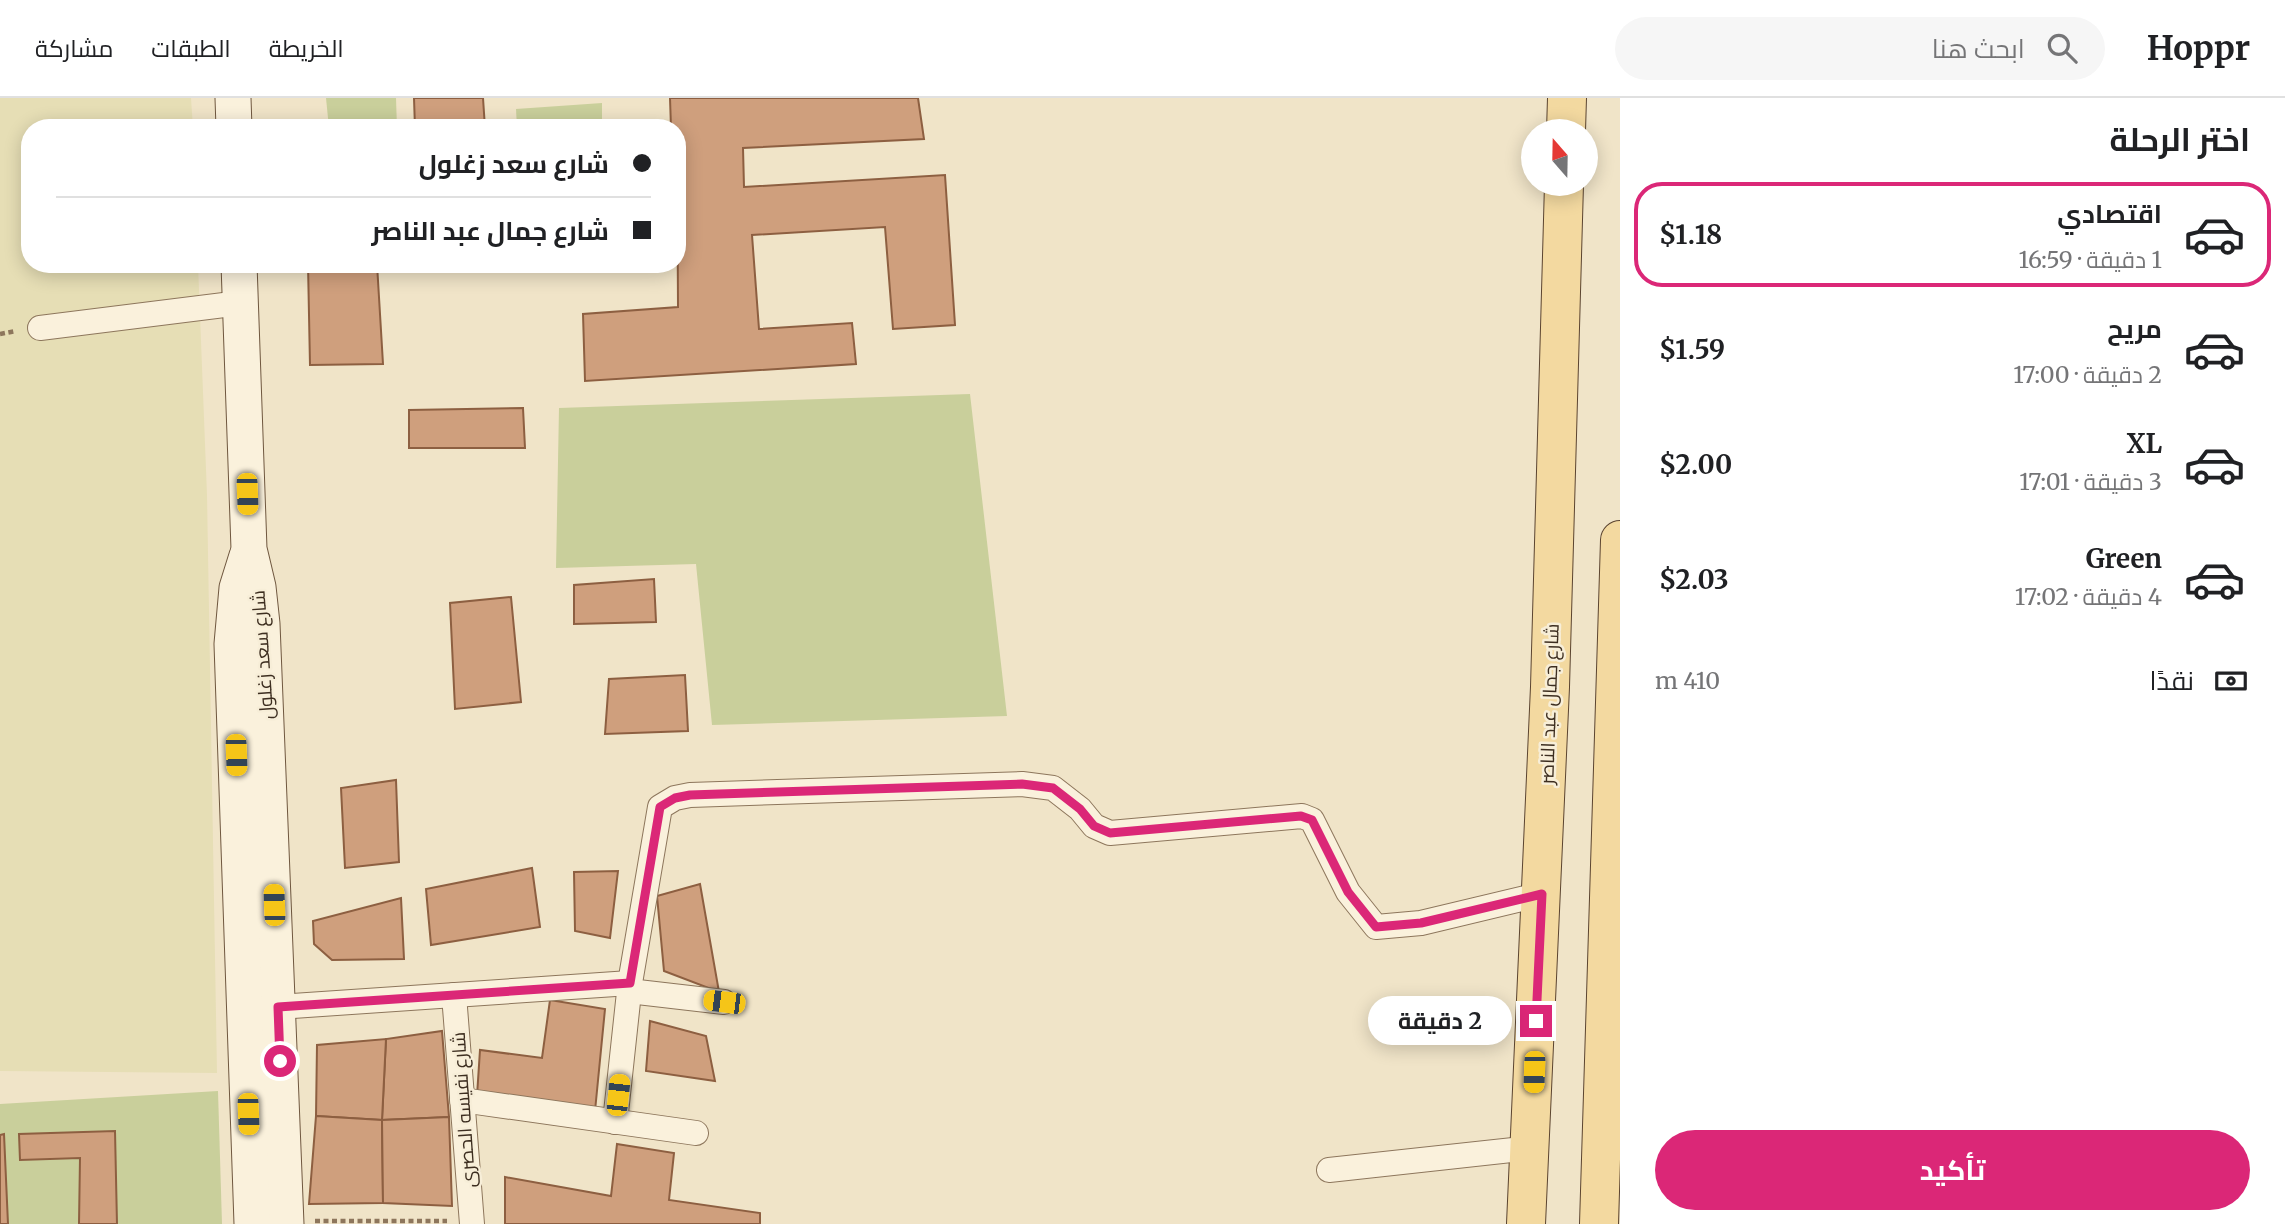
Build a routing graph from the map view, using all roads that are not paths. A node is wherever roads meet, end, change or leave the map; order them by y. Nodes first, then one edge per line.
1 (233, 98) edge
2 (1567, 98) edge
3 (234, 119) edge
4 (1566, 119) edge
5 (1564, 196) edge
6 (239, 273) edge
7 (240, 303) junction
8 (40, 328) dead end
9 (1620, 540) edge
10 (249, 549) junction
11 (1542, 894) junction
12 (630, 987) junction
13 (454, 995) junction
14 (724, 1002) dead end
15 (278, 1007) junction
16 (462, 1100) junction
17 (615, 1122) junction
18 (696, 1133) dead end
19 (1531, 1148) junction
20 (1329, 1170) dead end
21 (472, 1222) edge
22 (286, 1223) edge
23 (252, 1224) edge
24 (1526, 1224) edge
25 (1599, 1224) edge

1 - 3 main road
2 - 4 main road
5 - 11 main road, شارع جمال عبد الناصر
6 - 7 main road, شارع سعد زغلول
7 - 8 street
7 - 10 main road, شارع سعد زغلول
9 - 25 main road
10 - 15 main road, شارع سعد زغلول
10 - 23 main road, شارع سعد زغلول
11 - 12 street
11 - 19 main road, شارع جمال عبد الناصر
12 - 13 street
12 - 14 street
12 - 17 street
13 - 15 street
13 - 16 street, شارع نفيسه الحصرى
15 - 22 main road, شارع سعد زغلول
16 - 17 street
16 - 21 street, شارع نفيسه الحصرى
17 - 18 street
19 - 20 street
19 - 24 main road, شارع جمال عبد الناصر

